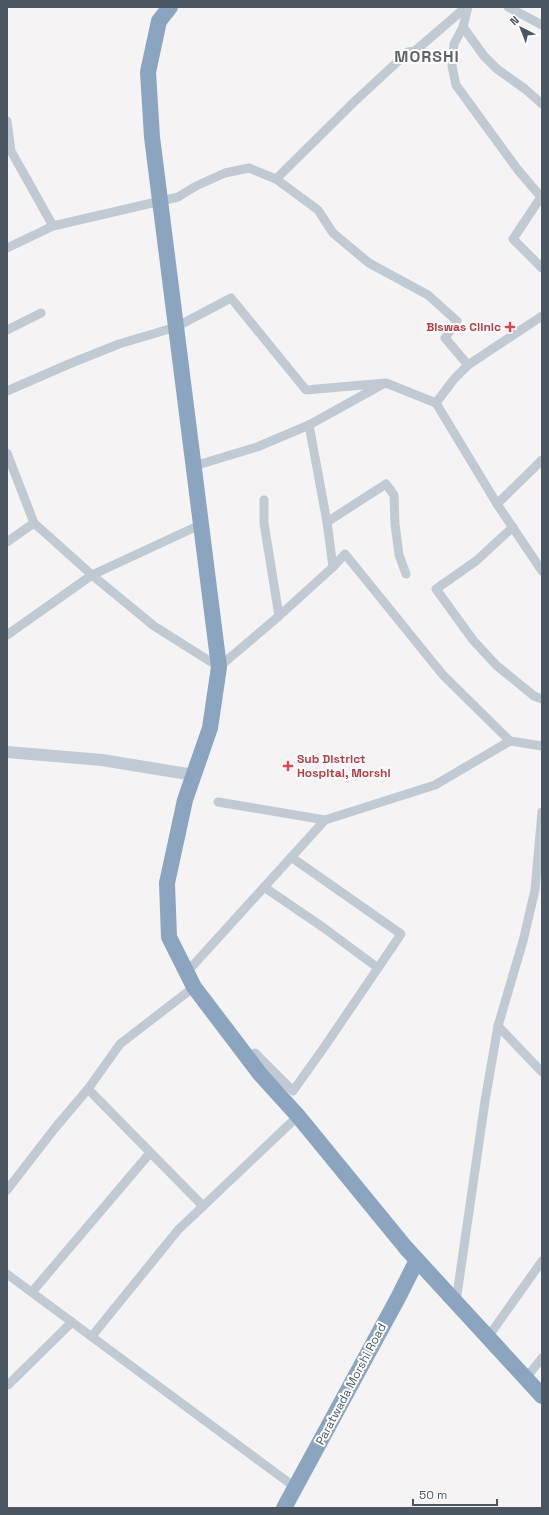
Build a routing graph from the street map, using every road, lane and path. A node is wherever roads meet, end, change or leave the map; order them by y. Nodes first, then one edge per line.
1 (170, 7) edge
2 (467, 7) edge
3 (508, 7) edge
4 (542, 25) edge
5 (463, 27) junction
6 (542, 104) edge
7 (7, 122) edge
8 (9, 149) edge
9 (276, 179) junction
10 (160, 201) junction
11 (53, 226) junction
12 (7, 248) edge
13 (542, 268) edge
14 (41, 313) dead end
15 (542, 316) edge
16 (176, 327) junction
17 (7, 330) edge
18 (468, 364) junction
19 (386, 383) junction
20 (7, 392) edge
21 (436, 403) junction
22 (309, 425) junction
23 (7, 452) edge
24 (542, 460) edge
25 (194, 466) junction
26 (264, 500) dead end
27 (497, 504) junction
28 (327, 522) junction
29 (34, 523) junction
30 (202, 524) junction
31 (513, 527) junction
32 (7, 542) edge
33 (333, 567) junction
34 (542, 571) edge
35 (406, 574) dead end
36 (92, 575) junction
37 (279, 616) junction
38 (7, 635) edge
39 (219, 667) junction
40 (542, 699) edge
41 (510, 741) junction
42 (542, 746) edge
43 (7, 752) edge
44 (194, 776) junction
45 (218, 802) dead end
46 (542, 812) edge
47 (325, 820) junction
48 (291, 858) junction
49 (264, 887) junction
50 (539, 891) edge
51 (378, 968) junction
52 (187, 972) junction
53 (194, 987) junction
54 (498, 1026) junction
55 (247, 1057) junction
56 (542, 1072) edge
57 (88, 1089) junction
58 (298, 1116) junction
59 (150, 1153) junction
60 (7, 1190) edge
61 (203, 1206) junction
62 (417, 1260) junction
63 (542, 1262) edge
64 (7, 1274) edge
65 (32, 1292) junction
66 (456, 1302) junction
67 (72, 1322) junction
68 (92, 1336) junction
69 (488, 1337) junction
70 (542, 1358) edge
71 (526, 1378) junction
72 (7, 1385) edge
73 (542, 1396) edge
74 (296, 1488) junction
75 (284, 1508) edge

1 - 10 highway
2 - 5 street
2 - 9 street
3 - 4 street
5 - 6 street
5 - 13 street
7 - 8 street
8 - 11 street
9 - 10 street
9 - 18 street
10 - 11 street
10 - 16 highway
11 - 12 street
14 - 17 street
15 - 18 street
16 - 19 street
16 - 20 street
16 - 25 highway
18 - 21 street
19 - 21 street
19 - 22 street
21 - 27 street
22 - 25 street
22 - 28 street
23 - 29 street
24 - 27 street
25 - 30 highway
26 - 37 street
27 - 31 street
28 - 33 street
28 - 35 street
29 - 32 street
29 - 36 street
30 - 36 street
30 - 39 highway
31 - 34 street
31 - 40 street
33 - 37 street
33 - 41 street
36 - 38 street
36 - 39 street
37 - 39 street
39 - 44 highway
41 - 42 street
41 - 47 street
43 - 44 street
44 - 52 highway
45 - 47 street
46 - 50 street
47 - 48 street
48 - 49 street
48 - 51 street
49 - 51 street
49 - 52 street
50 - 54 street
51 - 55 street
52 - 53 highway
53 - 55 highway
53 - 57 street
54 - 56 street
54 - 66 street
55 - 58 highway
57 - 59 street
57 - 60 street
58 - 61 street
58 - 62 highway
59 - 61 street
59 - 65 street
61 - 68 street
62 - 66 highway
62 - 74 highway, Paratwada Morshi Road
63 - 69 street
64 - 65 street
65 - 67 street
66 - 69 highway
67 - 68 street
67 - 72 street
68 - 74 street
69 - 71 highway
70 - 71 street
71 - 73 highway
74 - 75 highway, Paratwada Morshi Road

